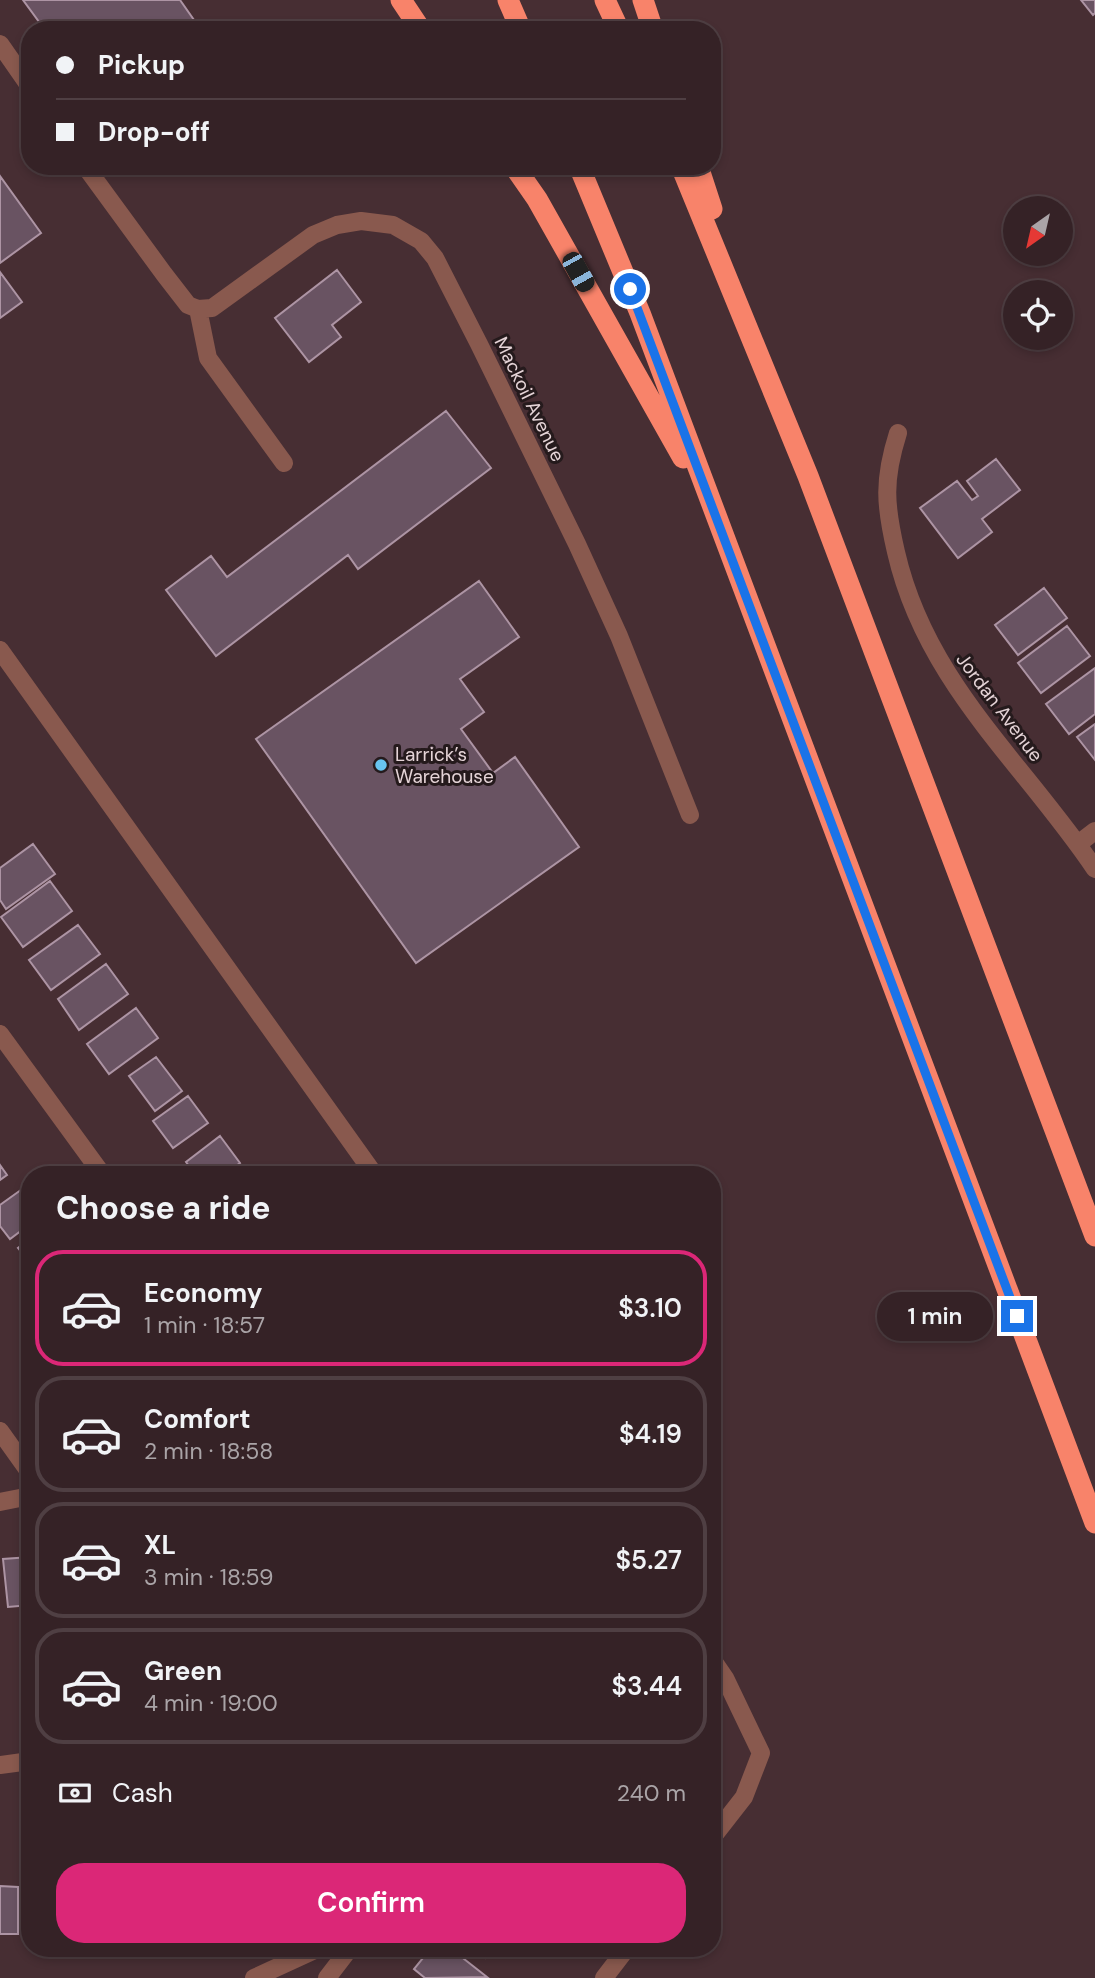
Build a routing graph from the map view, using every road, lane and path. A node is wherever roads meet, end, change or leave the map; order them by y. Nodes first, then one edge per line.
1 (401, 0) edge
2 (508, 0) edge
3 (605, 0) edge
4 (643, 0) edge
5 (415, 21) edge
6 (517, 21) edge
7 (615, 21) edge
8 (650, 21) edge
9 (0, 44) edge
10 (21, 74) edge
11 (92, 175) edge
12 (520, 175) edge
13 (583, 175) edge
14 (685, 175) edge
15 (701, 175) edge
16 (198, 309) junction
17 (767, 377) junction
18 (898, 433) dead end
19 (284, 463) dead end
20 (716, 515) junction
21 (0, 650) edge
22 (690, 815) dead end
23 (1095, 831) edge
24 (1078, 844) junction
25 (1095, 869) edge
26 (0, 1034) edge
27 (96, 1166) edge
28 (368, 1166) edge
29 (1095, 1237) edge
30 (0, 1431) edge
31 (21, 1460) edge
32 (21, 1498) edge
33 (0, 1502) edge
34 (1095, 1523) edge
35 (721, 1683) edge
36 (21, 1762) edge
37 (0, 1765) edge
38 (721, 1826) edge
39 (300, 1957) edge
40 (343, 1957) edge
41 (620, 1957) edge
42 (254, 1978) edge
43 (327, 1978) edge
44 (604, 1978) edge

1 - 5 highway
2 - 6 highway
3 - 7 highway
4 - 8 highway
9 - 10 street
11 - 16 street
12 - 20 highway
13 - 20 highway
14 - 17 highway
15 - 17 highway
16 - 19 street
16 - 22 street, Mackoil Avenue
17 - 29 highway
18 - 24 street, Jordan Avenue
20 - 34 highway
21 - 28 street
23 - 24 street
24 - 25 street, Jordan Avenue
26 - 27 street
30 - 31 street
32 - 33 street
35 - 38 street
36 - 37 street
39 - 42 street
40 - 43 street
41 - 44 street

